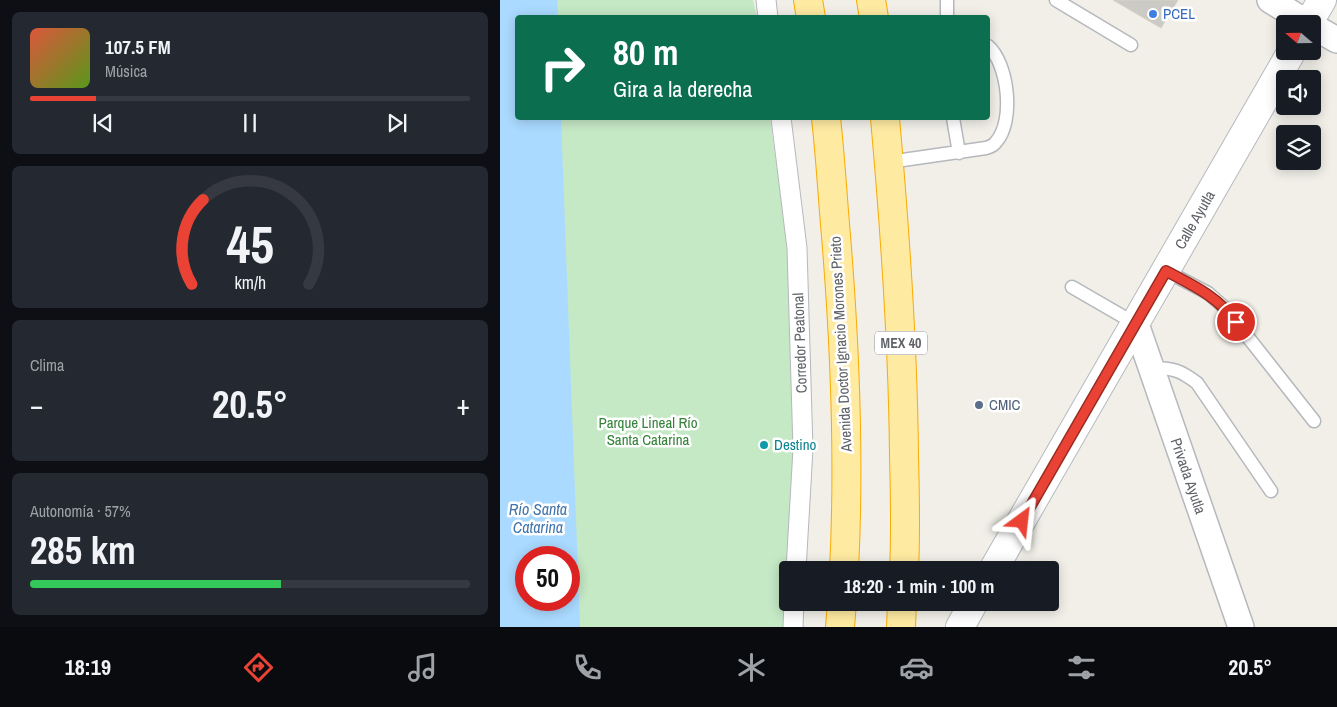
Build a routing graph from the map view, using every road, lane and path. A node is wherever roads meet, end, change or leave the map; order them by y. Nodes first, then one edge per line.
1 (766, 0) edge
2 (808, 0) edge
3 (871, 0) edge
4 (947, 0) edge
5 (1056, 0) edge
6 (1270, 0) edge
7 (1322, 0) edge
8 (768, 15) edge
9 (810, 15) edge
10 (874, 15) edge
11 (947, 15) edge
12 (1294, 15) edge
13 (1313, 15) edge
14 (1321, 31) edge
15 (1337, 40) edge
16 (1131, 45) dead end
17 (990, 48) edge
18 (1287, 60) edge
19 (781, 120) edge
20 (826, 120) edge
21 (885, 120) edge
22 (953, 120) edge
23 (959, 153) junction
24 (889, 162) junction
25 (1166, 271) junction
26 (1072, 287) dead end
27 (1136, 324) junction
28 (1151, 368) junction
29 (1314, 421) dead end
30 (1271, 491) dead end
31 (797, 561) edge
32 (845, 561) edge
33 (905, 561) edge
34 (998, 561) edge
35 (794, 611) edge
36 (841, 611) edge
37 (902, 611) edge
38 (969, 611) edge
39 (793, 627) edge
40 (840, 627) edge
41 (901, 627) edge
42 (960, 627) edge
43 (1241, 627) edge

1 - 8 street
2 - 9 highway
3 - 10 highway
4 - 11 lane
5 - 16 lane
6 - 12 street
7 - 13 main road
14 - 15 street
17 - 23 lane
18 - 25 main road, Calle Ayutla
19 - 31 street, Corredor Peatonal
20 - 32 highway, Avenida Doctor Ignacio Morones Prieto
21 - 24 highway, MEX 40
22 - 23 lane
23 - 24 lane
24 - 33 highway, MEX 40
25 - 27 main road, Calle Ayutla
25 - 29 lane
26 - 27 lane
27 - 28 street, Privada Ayutla
27 - 34 main road, Calle Ayutla
28 - 30 lane
28 - 43 street, Privada Ayutla
35 - 39 street
36 - 40 highway
37 - 41 highway
38 - 42 main road

